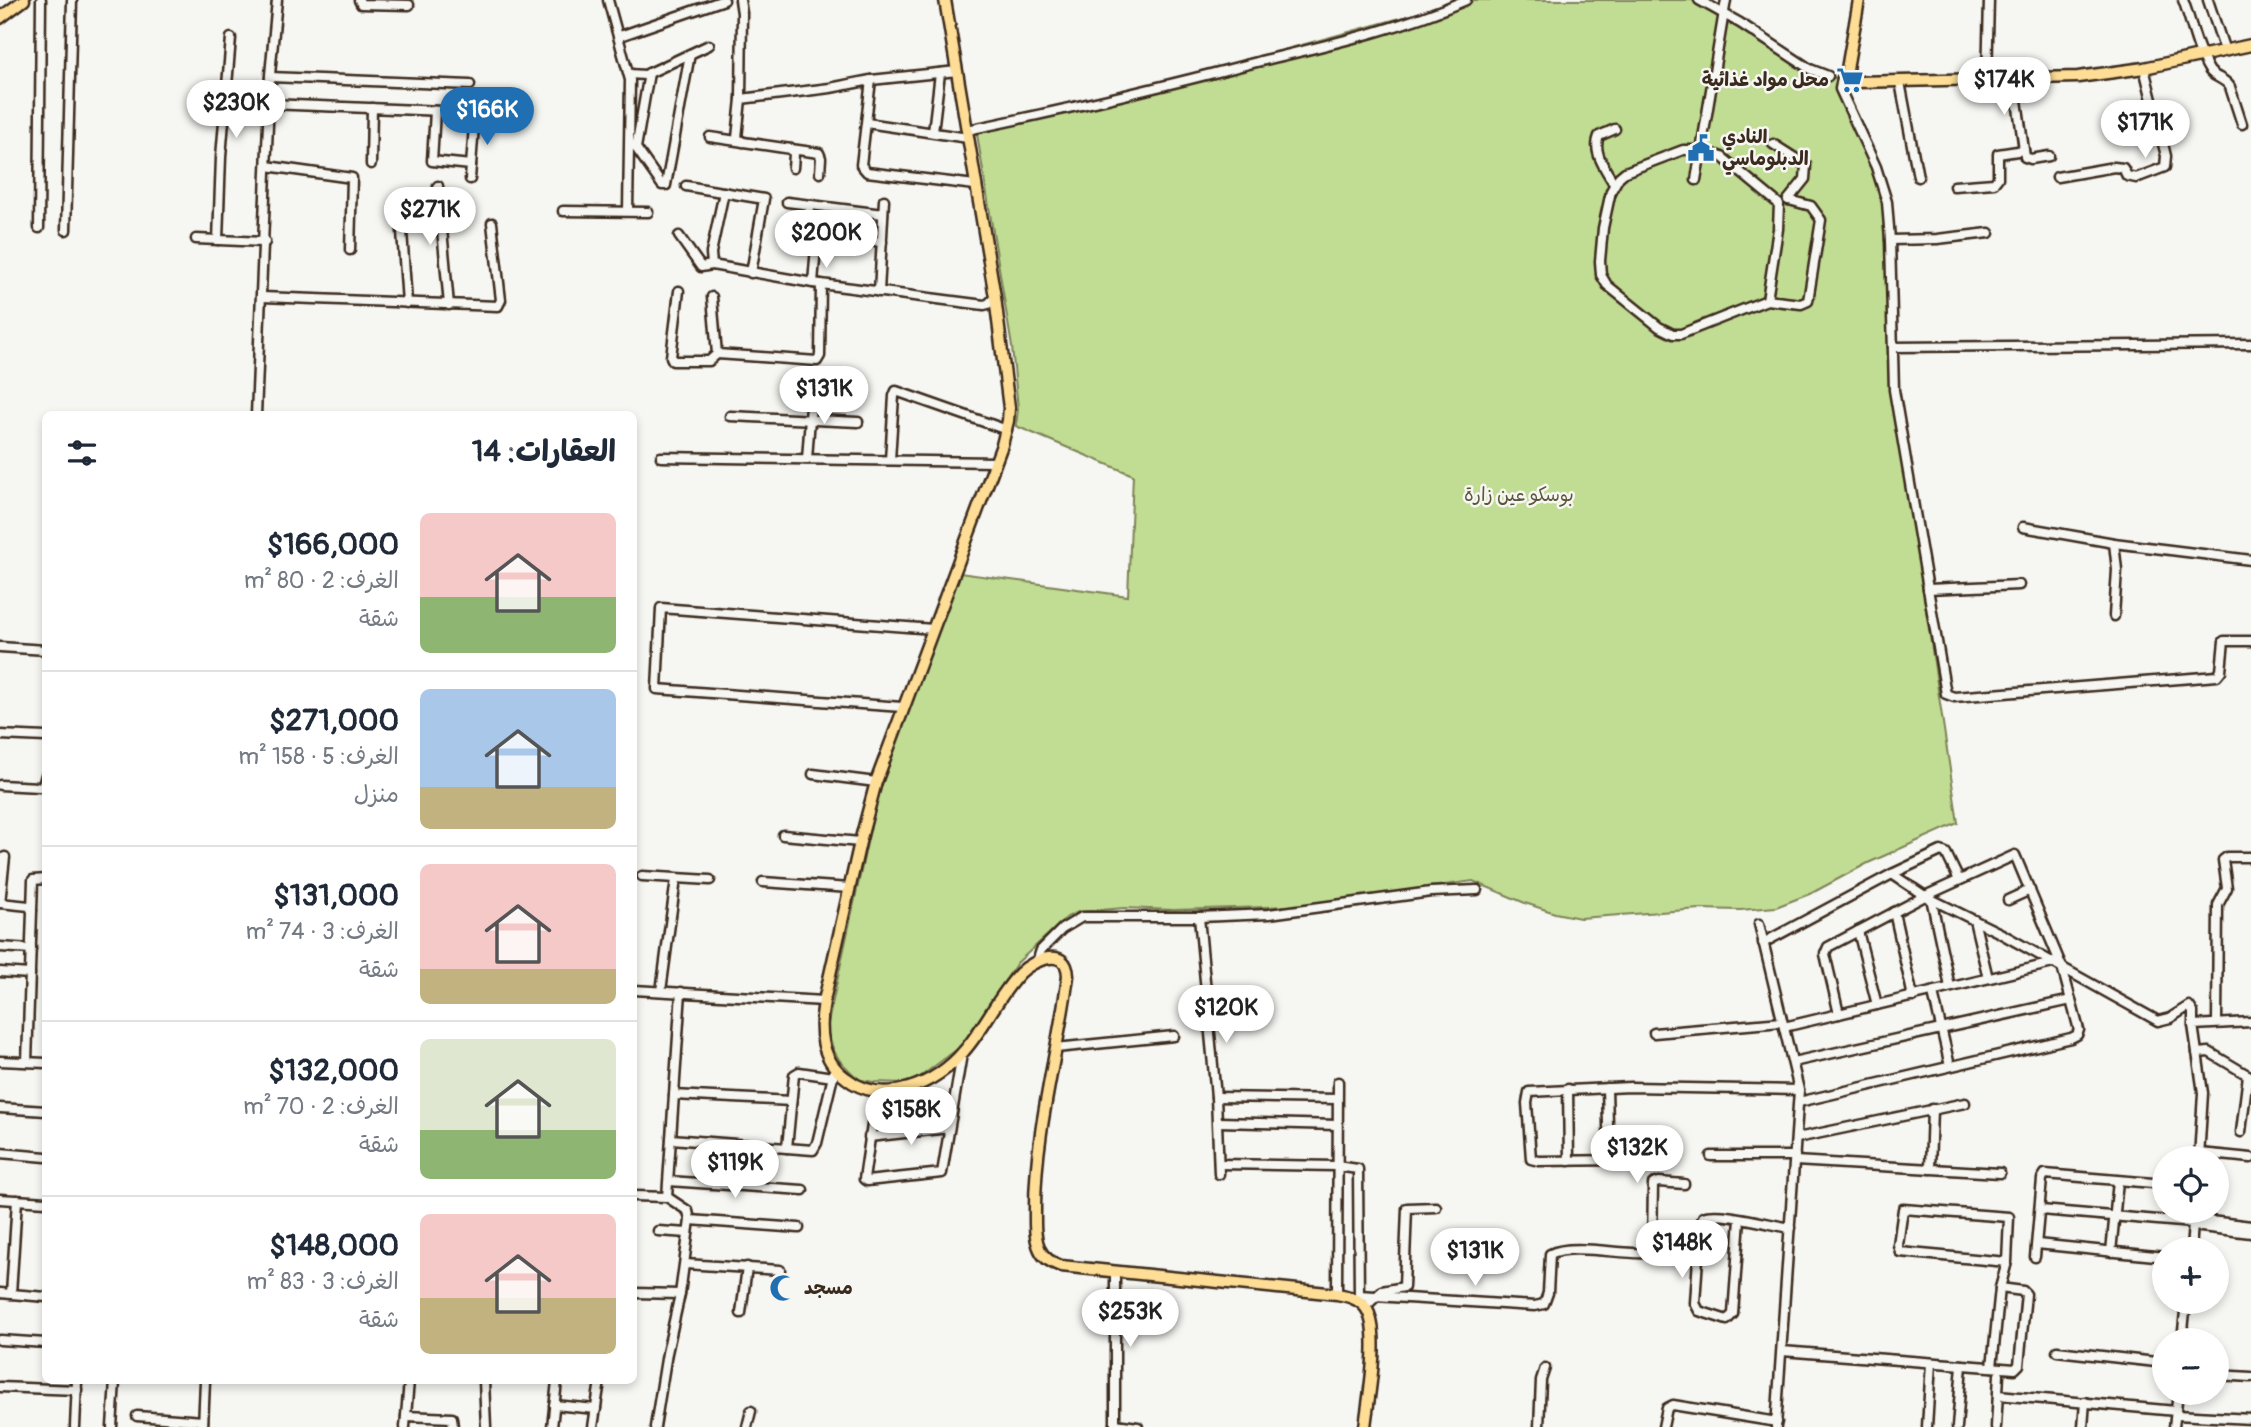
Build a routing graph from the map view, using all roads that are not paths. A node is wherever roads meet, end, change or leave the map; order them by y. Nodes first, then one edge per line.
1 (24, 0) edge
2 (41, 0) edge
3 (72, 0) edge
4 (277, 0) edge
5 (359, 0) edge
6 (608, 0) edge
7 (724, 0) edge
8 (740, 0) edge
9 (945, 0) edge
10 (1466, 0) edge
11 (1699, 0) edge
12 (1726, 0) edge
13 (1859, 0) edge
14 (1989, 0) edge
15 (2183, 0) edge
16 (2208, 0) edge
17 (409, 5) dead end
18 (2, 13) edge
19 (1724, 13) junction
20 (620, 36) junction
21 (231, 38) dead end
22 (709, 45) dead end
23 (2251, 45) edge
24 (2225, 51) junction
25 (690, 54) junction
26 (2202, 56) junction
27 (2144, 68) junction
28 (957, 71) junction
29 (940, 73) junction
30 (629, 74) junction
31 (649, 74) junction
32 (1848, 74) junction
33 (1828, 76) dead end
34 (270, 77) junction
35 (2014, 79) junction
36 (871, 80) junction
37 (1987, 80) junction
38 (1900, 82) junction
39 (470, 85) dead end
40 (741, 99) junction
41 (269, 104) junction
42 (372, 108) junction
43 (435, 111) junction
44 (475, 112) junction
45 (493, 113) dead end
46 (867, 123) junction
47 (2242, 124) dead end
48 (1615, 129) dead end
49 (933, 132) junction
50 (968, 134) junction
51 (709, 137) dead end
52 (743, 142) junction
53 (1773, 144) dead end
54 (791, 149) junction
55 (1702, 150) junction
56 (2024, 150) junction
57 (2049, 156) dead end
58 (371, 164) dead end
59 (471, 165) junction
60 (267, 166) junction
61 (793, 168) dead end
62 (820, 173) dead end
63 (1918, 177) dead end
64 (2057, 177) dead end
65 (470, 179) dead end
66 (1696, 180) dead end
67 (1614, 184) junction
68 (975, 185) junction
69 (686, 186) dead end
70 (1954, 186) dead end
71 (438, 187) dead end
72 (724, 192) junction
73 (884, 200) dead end
74 (1789, 200) junction
75 (400, 202) dead end
76 (787, 202) dead end
77 (1779, 204) junction
78 (810, 205) junction
79 (563, 211) dead end
80 (628, 211) junction
81 (648, 212) dead end
82 (883, 214) junction
83 (492, 223) dead end
84 (39, 228) dead end
85 (66, 230) dead end
86 (785, 231) dead end
87 (1989, 233) dead end
88 (806, 234) junction
89 (817, 235) junction
90 (680, 236) dead end
91 (196, 239) dead end
92 (218, 240) junction
93 (1890, 240) junction
94 (265, 242) junction
95 (882, 242) junction
96 (350, 250) dead end
97 (712, 265) junction
98 (751, 274) junction
99 (817, 283) junction
100 (678, 291) dead end
101 (879, 292) junction
102 (712, 296) dead end
103 (262, 297) junction
104 (995, 297) junction
105 (1767, 300) junction
106 (407, 303) junction
107 (449, 305) junction
108 (2251, 344) edge
109 (1893, 347) junction
110 (717, 354) junction
111 (812, 391) dead end
112 (256, 411) edge
113 (730, 416) dead end
114 (810, 420) junction
115 (858, 422) dead end
116 (1007, 430) junction
117 (662, 457) dead end
118 (807, 460) junction
119 (890, 460) junction
120 (996, 462) junction
121 (2023, 527) dead end
122 (2114, 543) junction
123 (2251, 560) edge
124 (2019, 585) dead end
125 (1928, 589) junction
126 (2114, 616) dead end
127 (933, 629) junction
128 (2251, 640) edge
129 (0, 647) edge
130 (42, 650) edge
131 (902, 707) junction
132 (0, 734) edge
133 (42, 737) edge
134 (813, 774) dead end
135 (876, 782) junction
136 (0, 785) edge
137 (42, 786) edge
138 (783, 835) dead end
139 (860, 842) junction
140 (5, 857) dead end
141 (2251, 857) edge
142 (1892, 874) junction
143 (642, 876) dead end
144 (42, 879) edge
145 (676, 879) junction
146 (710, 880) dead end
147 (1959, 880) junction
148 (763, 882) dead end
149 (850, 888) junction
150 (1476, 890) dead end
151 (2030, 890) junction
152 (1928, 897) junction
153 (2008, 900) dead end
154 (0, 903) edge
155 (32, 911) junction
156 (1894, 912) junction
157 (1199, 917) junction
158 (1973, 920) junction
159 (1759, 924) dead end
160 (1858, 932) junction
161 (1763, 943) junction
162 (0, 947) edge
163 (31, 949) junction
164 (1038, 959) junction
165 (2053, 963) junction
166 (2062, 967) junction
167 (0, 972) edge
168 (30, 974) junction
169 (1988, 978) junction
170 (1950, 988) junction
171 (637, 990) edge
172 (661, 991) junction
173 (681, 992) junction
174 (1933, 993) junction
175 (1913, 998) junction
176 (2071, 1000) junction
177 (824, 1001) junction
178 (1877, 1005) junction
179 (1839, 1014) junction
180 (2251, 1022) edge
181 (2217, 1023) junction
182 (1783, 1024) junction
183 (2193, 1025) junction
184 (1941, 1029) junction
185 (1654, 1033) dead end
186 (1174, 1036) dead end
187 (1056, 1048) junction
188 (2197, 1053) junction
189 (962, 1054) junction
190 (0, 1061) edge
191 (27, 1062) junction
192 (1793, 1062) junction
193 (42, 1063) edge
194 (1950, 1066) junction
195 (834, 1072) junction
196 (2250, 1076) edge
197 (1338, 1083) dead end
198 (1607, 1088) junction
199 (1568, 1089) junction
200 (1799, 1090) junction
201 (877, 1091) junction
202 (674, 1095) junction
203 (1216, 1097) junction
204 (1337, 1099) junction
205 (791, 1101) junction
206 (1799, 1102) junction
207 (1965, 1103) dead end
208 (0, 1108) edge
209 (1932, 1109) junction
210 (42, 1111) edge
211 (1218, 1122) junction
212 (1337, 1125) junction
213 (949, 1128) junction
214 (2241, 1132) dead end
215 (869, 1137) junction
216 (1797, 1138) junction
217 (671, 1139) junction
218 (2201, 1146) edge
219 (787, 1148) junction
220 (0, 1153) edge
221 (1711, 1156) dead end
222 (42, 1157) edge
223 (2229, 1157) edge
224 (1795, 1158) junction
225 (2251, 1158) edge
226 (1609, 1160) junction
227 (1624, 1160) dead end
228 (1569, 1161) junction
229 (1219, 1164) junction
230 (1336, 1166) junction
231 (1930, 1169) junction
232 (1219, 1174) dead end
233 (2000, 1174) dead end
234 (669, 1181) junction
235 (2118, 1181) junction
236 (2152, 1183) edge
237 (1684, 1184) dead end
238 (803, 1191) dead end
239 (637, 1196) edge
240 (667, 1197) junction
241 (0, 1199) edge
242 (18, 1200) junction
243 (42, 1202) edge
244 (1436, 1207) dead end
245 (2041, 1210) junction
246 (2115, 1216) junction
247 (2152, 1218) edge
248 (1740, 1219) junction
249 (690, 1220) junction
250 (2207, 1223) edge
251 (2222, 1223) edge
252 (2251, 1226) edge
253 (799, 1228) dead end
254 (1790, 1228) junction
255 (658, 1231) dead end
256 (688, 1233) junction
257 (2251, 1233) edge
258 (2037, 1244) junction
259 (2111, 1252) junction
260 (2152, 1256) edge
261 (2035, 1257) dead end
262 (2007, 1262) junction
263 (685, 1264) junction
264 (747, 1267) junction
265 (780, 1270) dead end
266 (1115, 1272) junction
267 (2000, 1287) junction
268 (0, 1293) edge
269 (637, 1293) edge
270 (11, 1294) junction
271 (680, 1294) junction
272 (1337, 1294) junction
273 (1374, 1296) junction
274 (42, 1297) edge
275 (1361, 1301) junction
276 (741, 1313) dead end
277 (0, 1340) edge
278 (42, 1343) edge
279 (1782, 1351) junction
280 (2057, 1351) dead end
281 (2152, 1362) edge
282 (1931, 1363) junction
283 (1962, 1365) junction
284 (1992, 1367) junction
285 (1545, 1368) dead end
286 (1999, 1375) dead end
287 (2229, 1376) edge
288 (2251, 1377) edge
289 (115, 1384) edge
290 (205, 1384) edge
291 (409, 1384) edge
292 (485, 1384) edge
293 (557, 1384) edge
294 (600, 1384) edge
295 (77, 1385) edge
296 (0, 1387) edge
297 (1998, 1395) junction
298 (2085, 1402) junction
299 (554, 1405) junction
300 (2177, 1405) edge
301 (596, 1409) junction
302 (751, 1411) dead end
303 (2176, 1413) junction
304 (137, 1416) dead end
305 (406, 1416) junction
306 (2251, 1419) edge
307 (203, 1424) edge
308 (1115, 1425) edge
309 (1777, 1425) edge
310 (75, 1427) edge
311 (112, 1427) edge
312 (405, 1427) edge
313 (453, 1427) edge
314 (486, 1427) edge
315 (552, 1427) edge
316 (593, 1427) edge
317 (655, 1427) edge
318 (747, 1427) edge
319 (1138, 1427) edge
320 (1365, 1427) edge
321 (1539, 1427) edge
322 (1663, 1427) edge
323 (1927, 1427) edge
324 (1957, 1427) edge
325 (1996, 1427) edge
326 (2083, 1427) edge
327 (2175, 1427) edge

1 - 18 main road
2 - 84 street
3 - 85 street
4 - 34 street
5 - 17 street
6 - 20 street
7 - 20 street
8 - 40 street
9 - 28 main road
10 - 50 street
11 - 19 street
12 - 19 street
13 - 32 main road
14 - 37 street
15 - 26 street
16 - 24 street
19 - 33 street
19 - 55 street
20 - 30 street
21 - 92 street
22 - 25 street
23 - 24 main road
24 - 26 main road
25 - 31 street
25 - 31 street
26 - 27 main road
26 - 47 street
27 - 35 main road
27 - 64 street
28 - 29 street
28 - 50 main road
29 - 36 street
29 - 49 street
30 - 31 street
30 - 80 street
32 - 38 main road
32 - 93 street
34 - 39 street
34 - 41 street
35 - 37 main road
35 - 56 street
36 - 40 street
36 - 46 street
37 - 38 main road
38 - 63 street
40 - 52 street
41 - 42 street
41 - 60 street
42 - 43 street
42 - 58 street
43 - 44 street
43 - 59 street
44 - 45 street
44 - 59 street
46 - 49 street
46 - 68 street
48 - 67 street
49 - 50 street
50 - 68 main road
51 - 52 street
52 - 54 street
53 - 74 street
54 - 61 street
54 - 62 street
55 - 66 street
55 - 67 street
55 - 77 street
56 - 57 street
56 - 70 street
59 - 65 street
60 - 94 street
60 - 96 street
67 - 105 street
68 - 104 main road
69 - 72 street
71 - 107 street
72 - 97 street
72 - 98 street
73 - 82 street
74 - 77 street
74 - 105 street
75 - 106 street
76 - 78 street
77 - 105 street
78 - 82 street
78 - 88 street
79 - 80 street
80 - 81 street
82 - 95 street
83 - 107 street
86 - 88 street
87 - 93 street
88 - 89 street
89 - 95 street
89 - 99 street
90 - 97 street
91 - 92 street
92 - 94 street
93 - 109 street
94 - 103 street
95 - 101 street
97 - 98 street
98 - 99 street
99 - 101 street
99 - 110 street
100 - 110 street
101 - 104 street
102 - 110 street
103 - 106 street
103 - 112 street
104 - 116 main road
106 - 107 street
108 - 109 street
109 - 125 street
111 - 114 street
113 - 114 street
114 - 115 street
114 - 118 street
116 - 119 street
116 - 120 main road
117 - 118 street
118 - 119 street
119 - 120 street
120 - 127 main road
121 - 122 street
122 - 123 street
122 - 126 street
124 - 125 street
125 - 128 street
127 - 131 main road
127 - 131 street
129 - 130 street
131 - 135 main road
132 - 133 street
134 - 135 street
135 - 139 main road
136 - 137 street
138 - 139 street
139 - 149 main road
140 - 154 street
141 - 181 street
142 - 147 street
142 - 152 street
142 - 161 street
143 - 145 street
144 - 155 street
145 - 146 street
145 - 172 street
147 - 151 street
147 - 152 street
148 - 149 street
149 - 177 main road
150 - 157 street
151 - 153 street
151 - 166 street
152 - 156 street
152 - 158 street
152 - 170 street
154 - 155 street
155 - 163 street
156 - 160 street
156 - 175 street
157 - 164 street
157 - 203 street
158 - 165 street
158 - 169 street
159 - 161 street
160 - 178 street
160 - 179 street
161 - 182 street
162 - 163 street
163 - 168 street
164 - 187 main road
164 - 189 main road
165 - 166 street
165 - 169 street
166 - 176 street
166 - 183 street
167 - 168 street
168 - 191 street
169 - 170 street
170 - 174 street
171 - 172 street
172 - 173 street
173 - 177 street
173 - 202 street
174 - 175 street
174 - 184 street
175 - 178 street
176 - 184 street
176 - 194 street
177 - 195 main road
178 - 179 street
179 - 182 street
180 - 181 street
181 - 183 street
182 - 185 street
182 - 192 street
183 - 188 street
184 - 192 street
184 - 194 street
186 - 187 street
187 - 266 main road
188 - 196 street
188 - 218 street
189 - 201 main road
189 - 213 street
190 - 191 street
191 - 193 street
192 - 200 street
194 - 206 street
195 - 201 main road
195 - 205 street
195 - 219 street
196 - 214 street
197 - 204 street
198 - 199 street
198 - 200 street
198 - 226 street
199 - 228 street
199 - 228 street
200 - 206 street
201 - 215 street
202 - 205 street
202 - 217 street
203 - 204 street
203 - 211 street
204 - 212 street
205 - 219 street
206 - 216 street
207 - 209 street
208 - 210 street
209 - 216 street
209 - 231 street
211 - 212 street
211 - 229 street
212 - 230 street
213 - 215 street
213 - 215 street
216 - 224 street
217 - 219 street
217 - 234 street
220 - 222 street
221 - 224 street
223 - 225 street
224 - 231 street
224 - 254 street
226 - 227 street
226 - 228 street
229 - 230 street
229 - 232 street
230 - 272 street
230 - 275 street
231 - 233 street
234 - 238 street
234 - 240 street
235 - 236 street
235 - 245 street
235 - 246 street
237 - 273 street
239 - 240 street
240 - 249 street
241 - 242 street
242 - 243 street
242 - 270 street
244 - 273 street
245 - 246 street
245 - 258 street
246 - 247 street
246 - 259 street
248 - 248 street
248 - 254 street
249 - 253 street
249 - 256 street
250 - 257 street
251 - 252 street
254 - 279 street
255 - 256 street
256 - 263 street
258 - 259 street
258 - 261 street
259 - 260 street
262 - 262 street
262 - 267 street
263 - 264 street
263 - 271 street
264 - 265 street
264 - 276 street
266 - 272 main road
266 - 308 street
267 - 284 street
267 - 284 street
268 - 270 street
269 - 271 street
270 - 274 street
271 - 317 street
272 - 275 main road
273 - 275 street
275 - 320 main road
277 - 278 street
279 - 282 street
279 - 309 street
280 - 281 street
282 - 283 street
282 - 323 street
283 - 284 street
283 - 324 street
285 - 321 street
286 - 297 street
287 - 288 street
289 - 311 street
290 - 307 street
291 - 305 street
292 - 314 street
293 - 299 street
294 - 301 street
295 - 296 street
295 - 310 street
297 - 298 street
297 - 325 street
298 - 303 street
298 - 326 street
299 - 301 street
299 - 315 street
300 - 303 street
301 - 316 street
302 - 318 street
303 - 306 street
303 - 327 street
304 - 307 street
305 - 312 street
305 - 313 street
308 - 319 street
309 - 322 street

